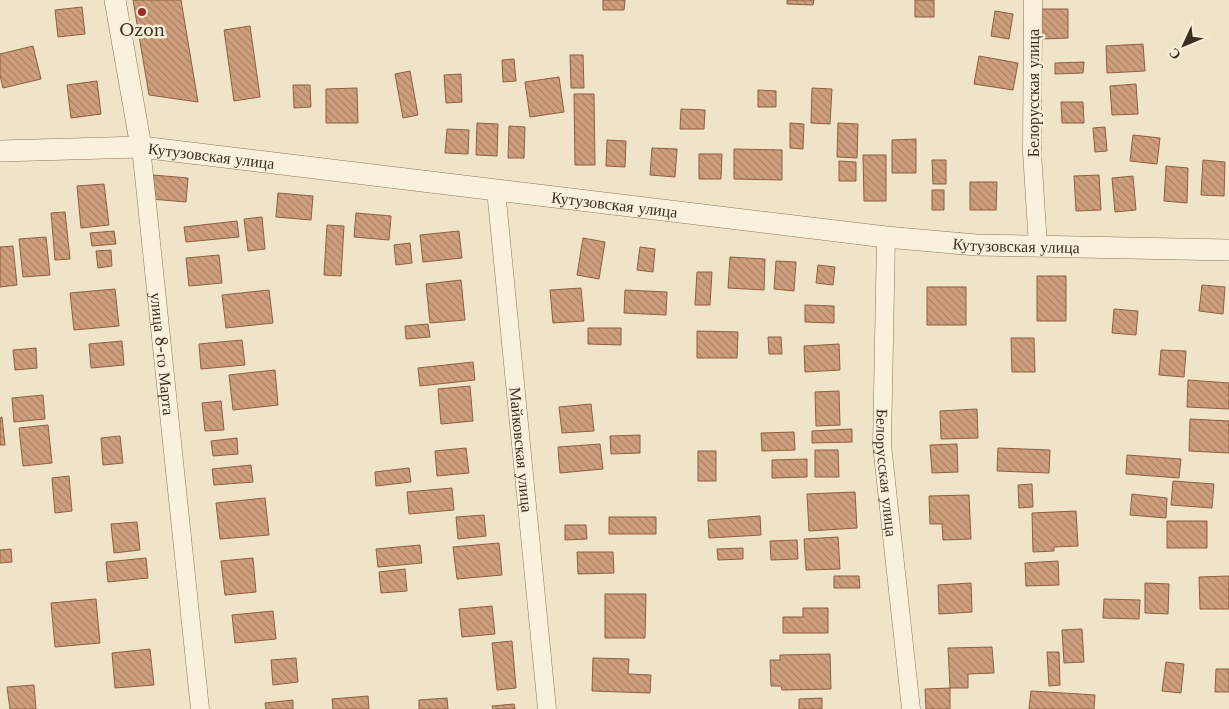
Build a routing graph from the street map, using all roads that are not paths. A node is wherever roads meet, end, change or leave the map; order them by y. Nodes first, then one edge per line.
1 (115, 0) edge
2 (1033, 0) edge
3 (141, 147) junction
4 (0, 151) edge
5 (496, 190) junction
6 (886, 237) junction
7 (1038, 246) junction
8 (1229, 250) edge
9 (200, 709) edge
10 (547, 709) edge
11 (911, 709) edge

1 - 3 street, улица 8-го Марта
2 - 7 street, Белорусская улица
3 - 4 street, Кутузовская улица
3 - 5 street, Кутузовская улица
3 - 9 street, улица 8-го Марта
5 - 6 street, Кутузовская улица
5 - 10 street, Майковская улица
6 - 7 street, Кутузовская улица
6 - 11 street, Белорусская улица
7 - 8 street, Кутузовская улица

